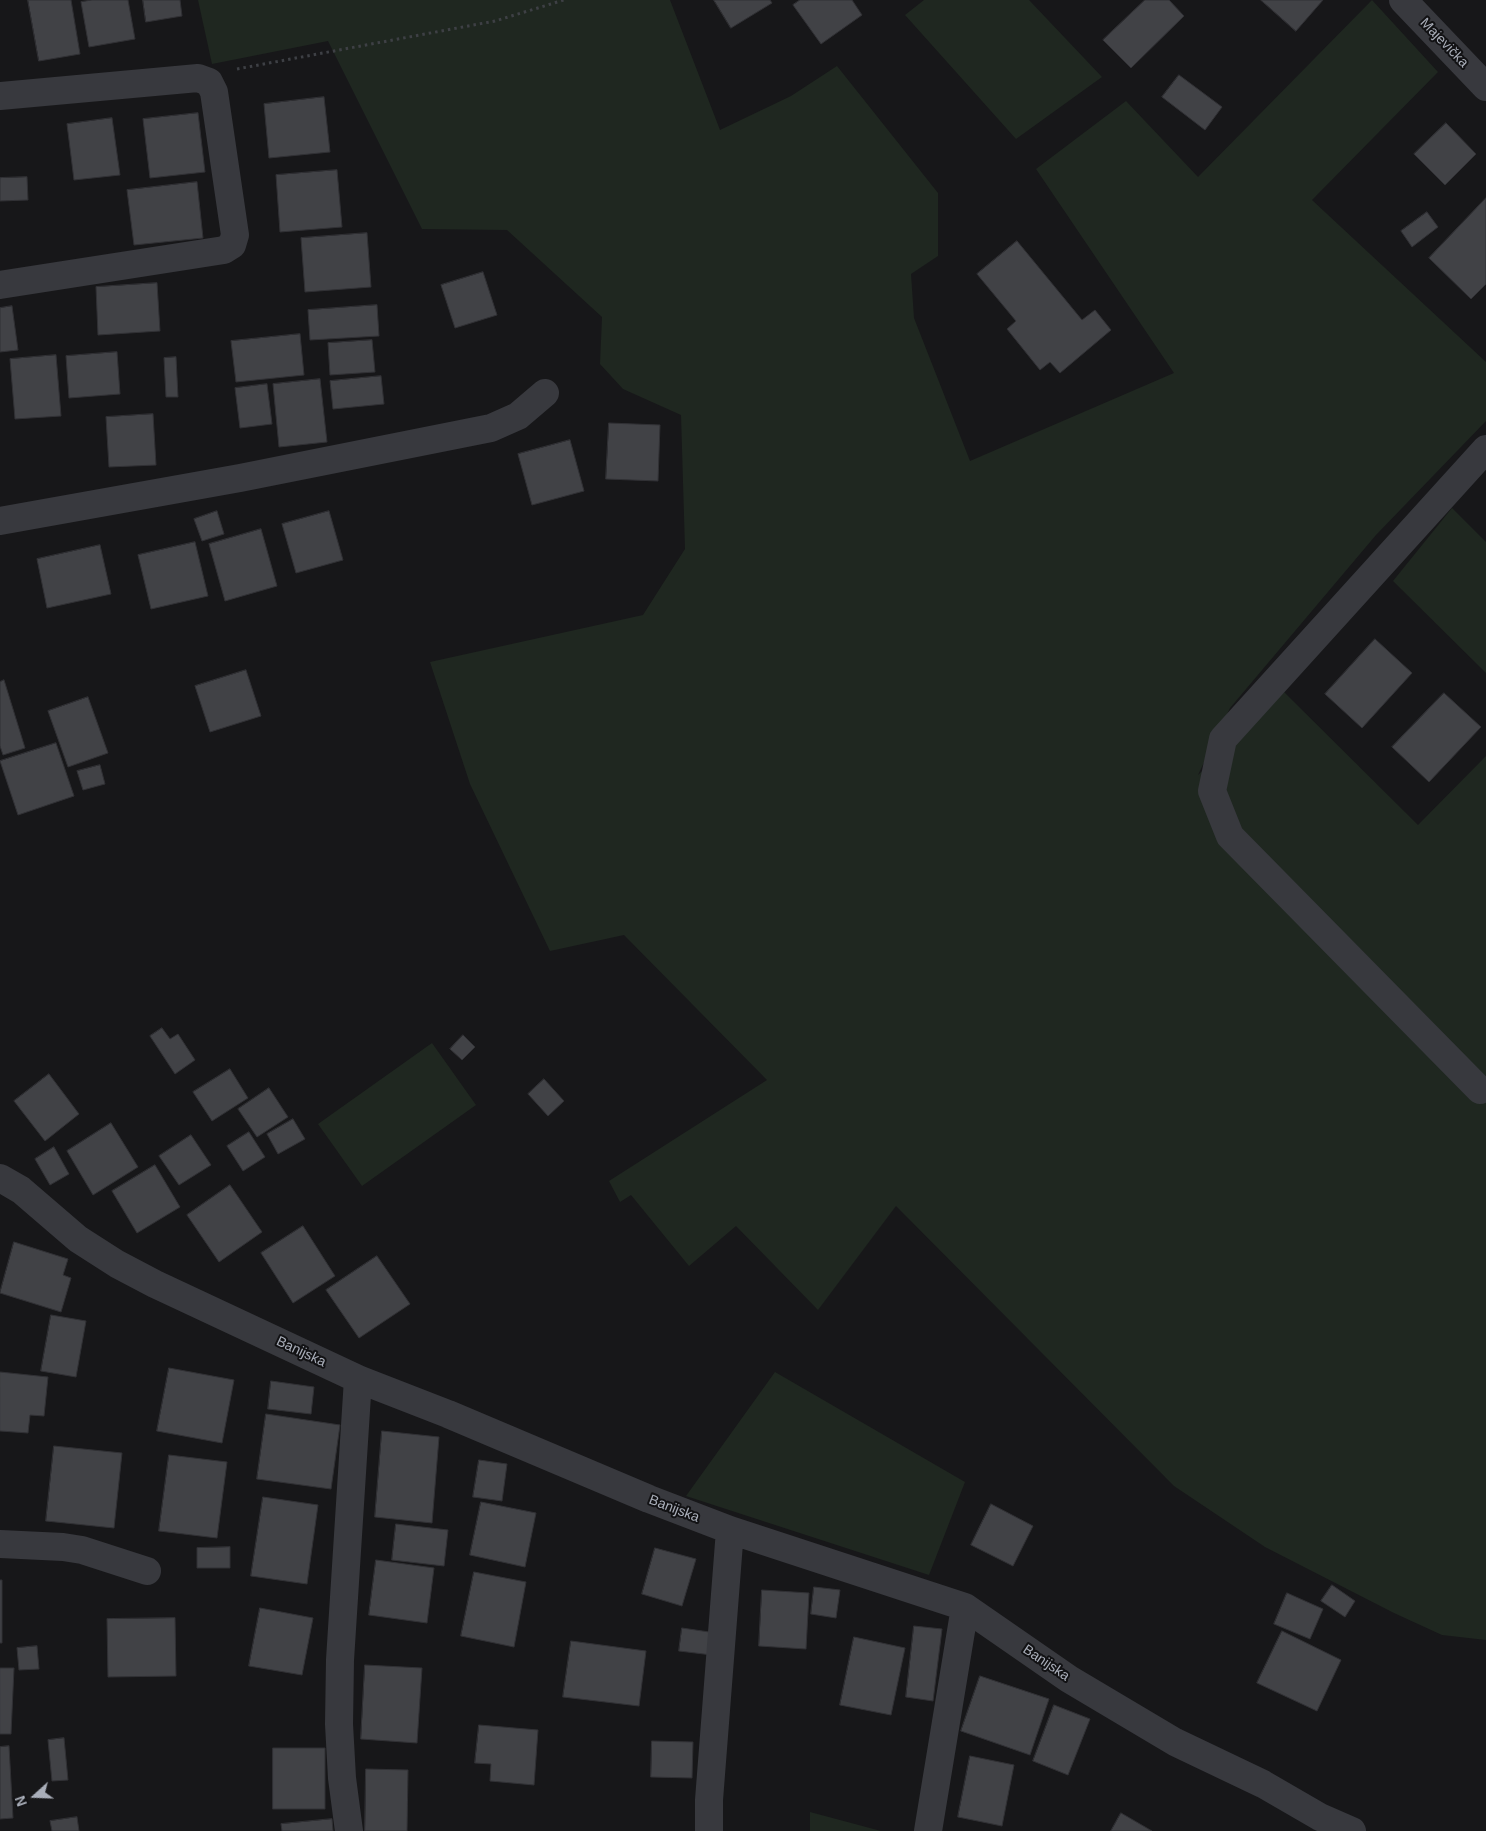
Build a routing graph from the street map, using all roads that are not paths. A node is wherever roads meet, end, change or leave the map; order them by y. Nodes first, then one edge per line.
1 (1403, 0) edge
2 (1486, 87) edge
3 (0, 96) edge
4 (0, 285) edge
5 (545, 392) dead end
6 (1486, 449) edge
7 (0, 521) edge
8 (1480, 1090) dead end
9 (0, 1178) edge
10 (358, 1379) junction
11 (730, 1530) junction
12 (0, 1544) edge
13 (147, 1571) dead end
14 (965, 1607) junction
15 (349, 1831) edge
16 (709, 1831) edge
17 (928, 1831) edge
18 (1352, 1831) edge

1 - 2 street, Majevička
3 - 4 street
5 - 7 street
6 - 8 street
9 - 10 street, Banijska
10 - 11 street, Banijska
10 - 15 street
11 - 14 street, Banijska
11 - 16 street
12 - 13 street
14 - 17 street
14 - 18 street, Banijska

